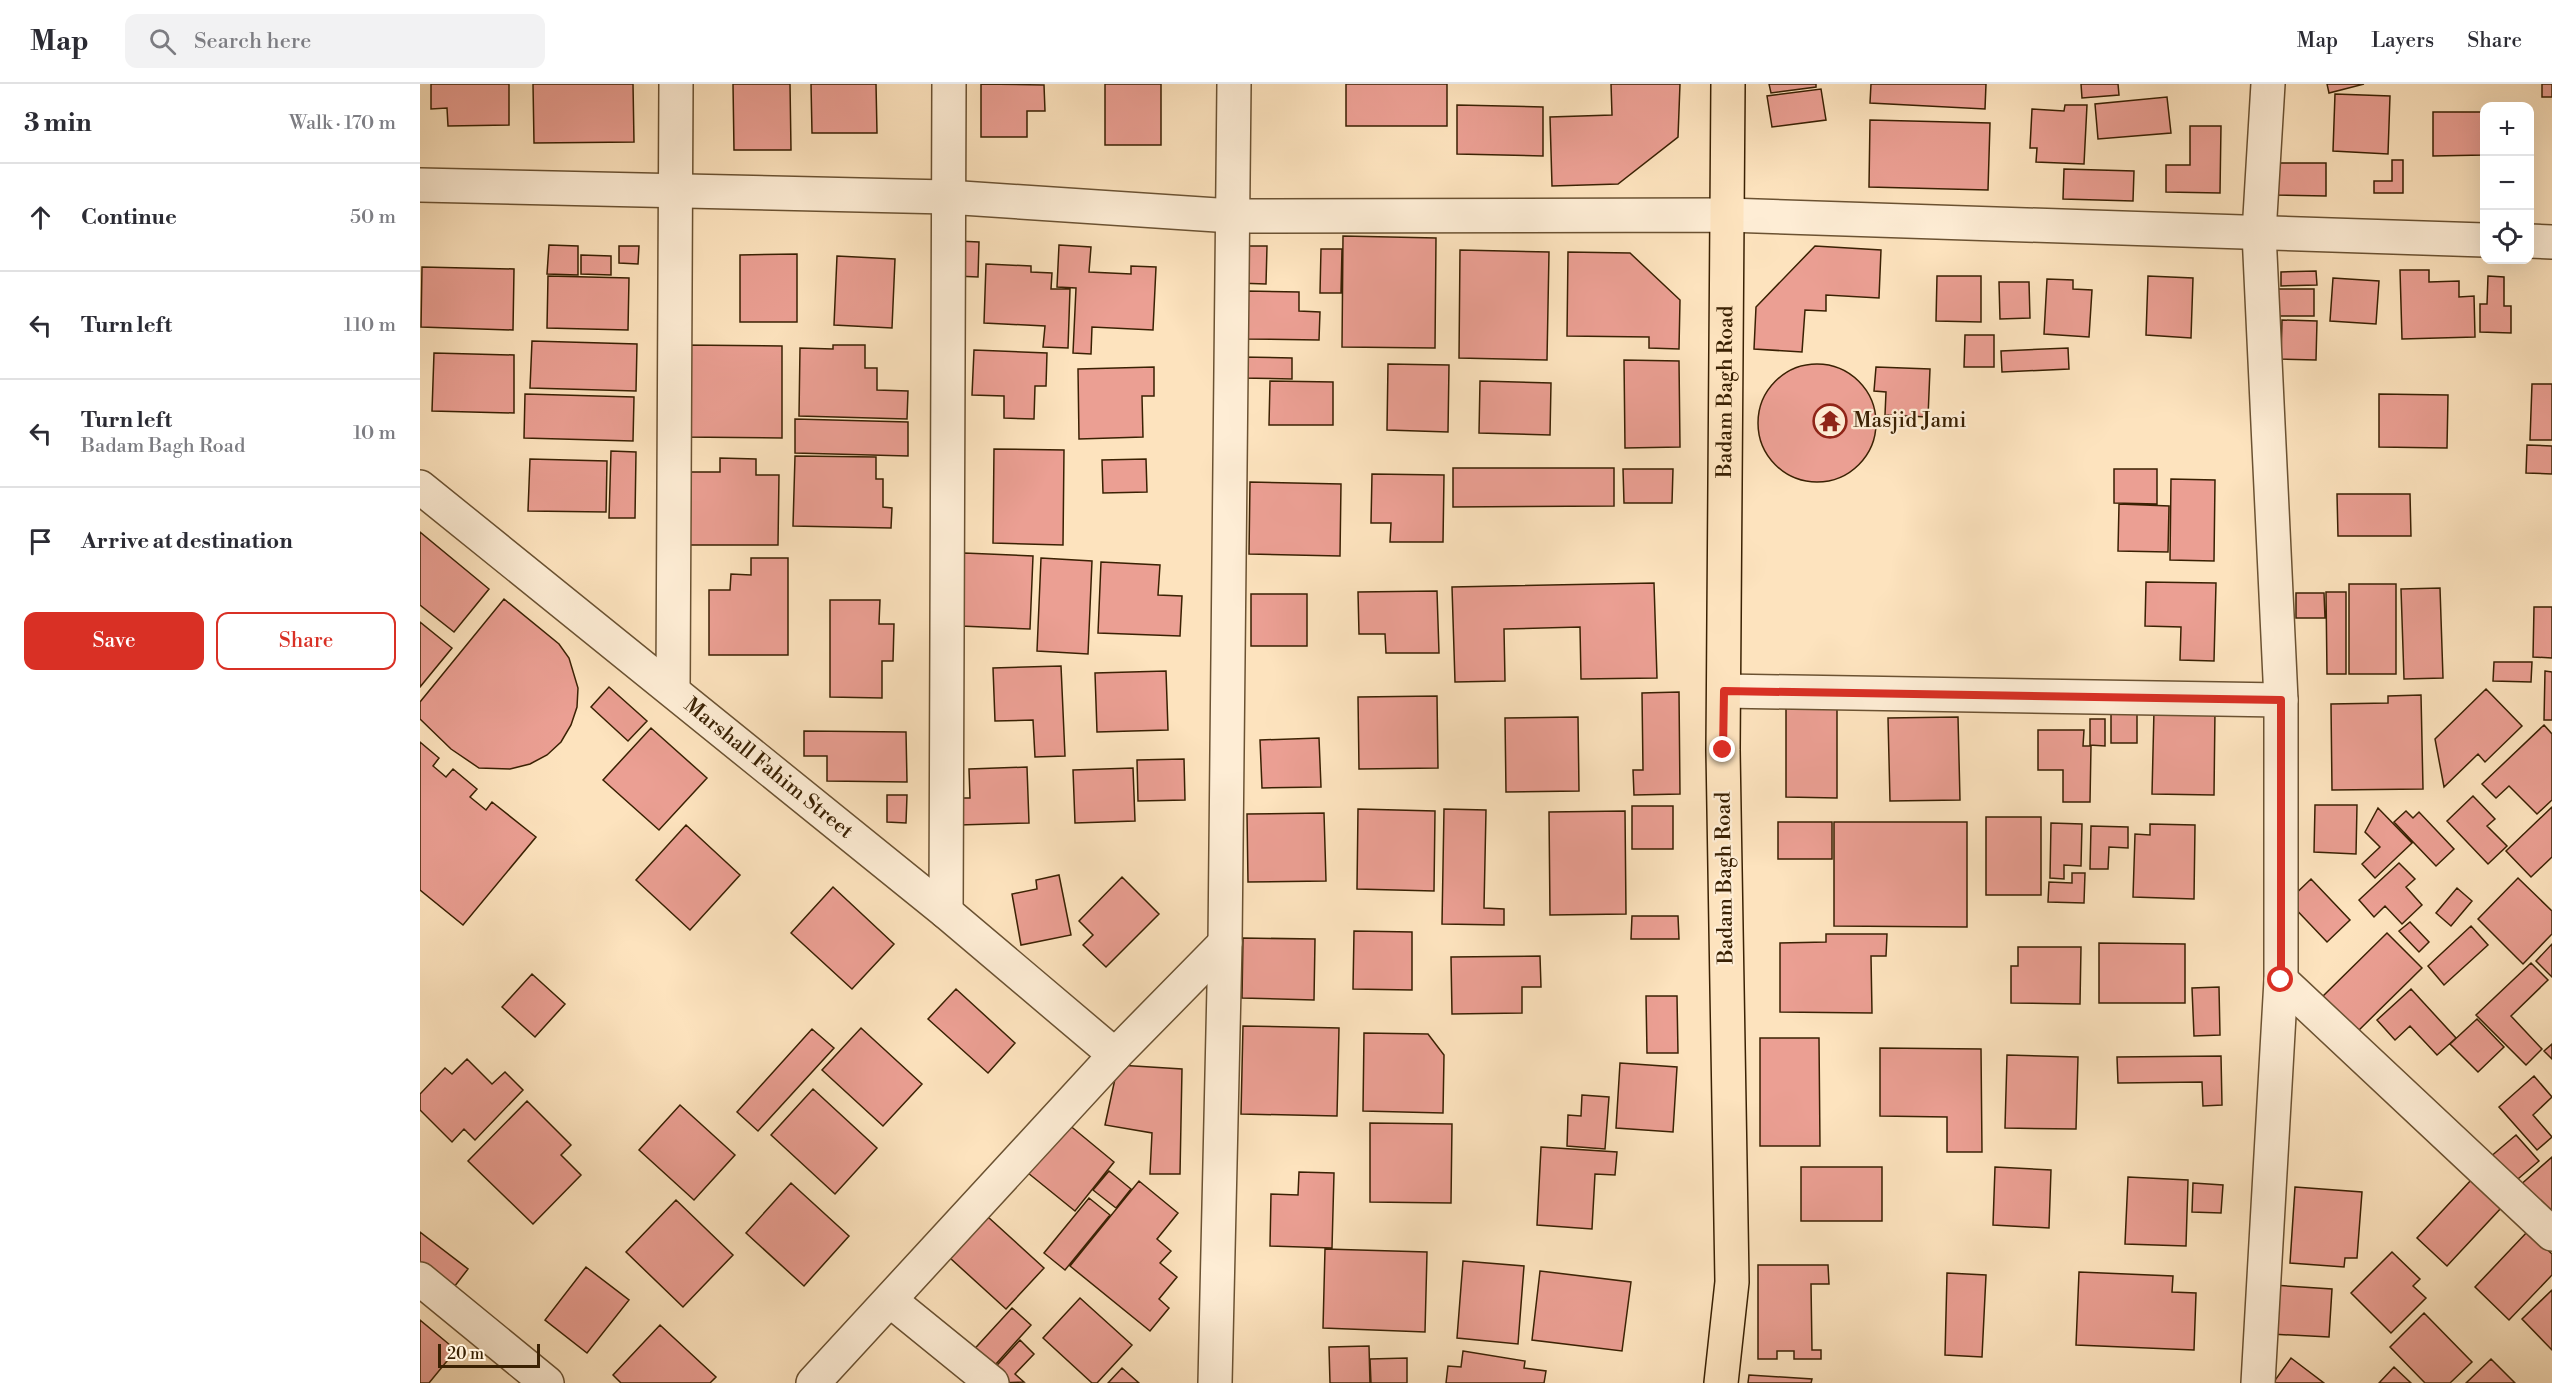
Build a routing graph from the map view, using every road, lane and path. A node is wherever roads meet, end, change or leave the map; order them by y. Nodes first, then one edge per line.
1 (676, 84) edge
2 (949, 84) edge
3 (1234, 84) edge
4 (1728, 84) edge
5 (2268, 84) edge
6 (420, 185) edge
7 (674, 192) junction
8 (947, 197) junction
9 (1727, 215) junction
10 (1232, 216) junction
11 (2259, 233) junction
12 (2480, 240) edge
13 (2534, 241) edge
14 (2552, 242) edge
15 (420, 487) edge
16 (673, 690) junction
17 (1724, 691) junction
18 (2281, 700) junction
19 (946, 912) junction
20 (1226, 943) junction
21 (2281, 980) junction
22 (1114, 1055) junction
23 (2552, 1234) edge
24 (420, 1279) edge
25 (891, 1300) junction
26 (547, 1383) edge
27 (813, 1383) edge
28 (992, 1383) edge
29 (1215, 1383) edge
30 (1721, 1383) edge
31 (2258, 1383) edge

1 - 7 street
2 - 8 street
3 - 10 street
4 - 9 main road, Badam Bagh Road
5 - 11 street
6 - 7 street
7 - 8 street
7 - 16 street
8 - 10 street
8 - 19 street
9 - 10 street
9 - 11 street
9 - 17 main road, Badam Bagh Road
10 - 20 street
11 - 12 street
11 - 18 street
13 - 14 street
15 - 16 street, Marshall Fahim Street
16 - 19 street, Marshall Fahim Street
17 - 18 street
17 - 30 main road, Badam Bagh Road
18 - 21 street
19 - 22 street, Marshall Fahim Street
20 - 22 street
20 - 29 street
21 - 23 street
21 - 31 street
22 - 25 street
24 - 26 street
25 - 27 street
25 - 28 street

